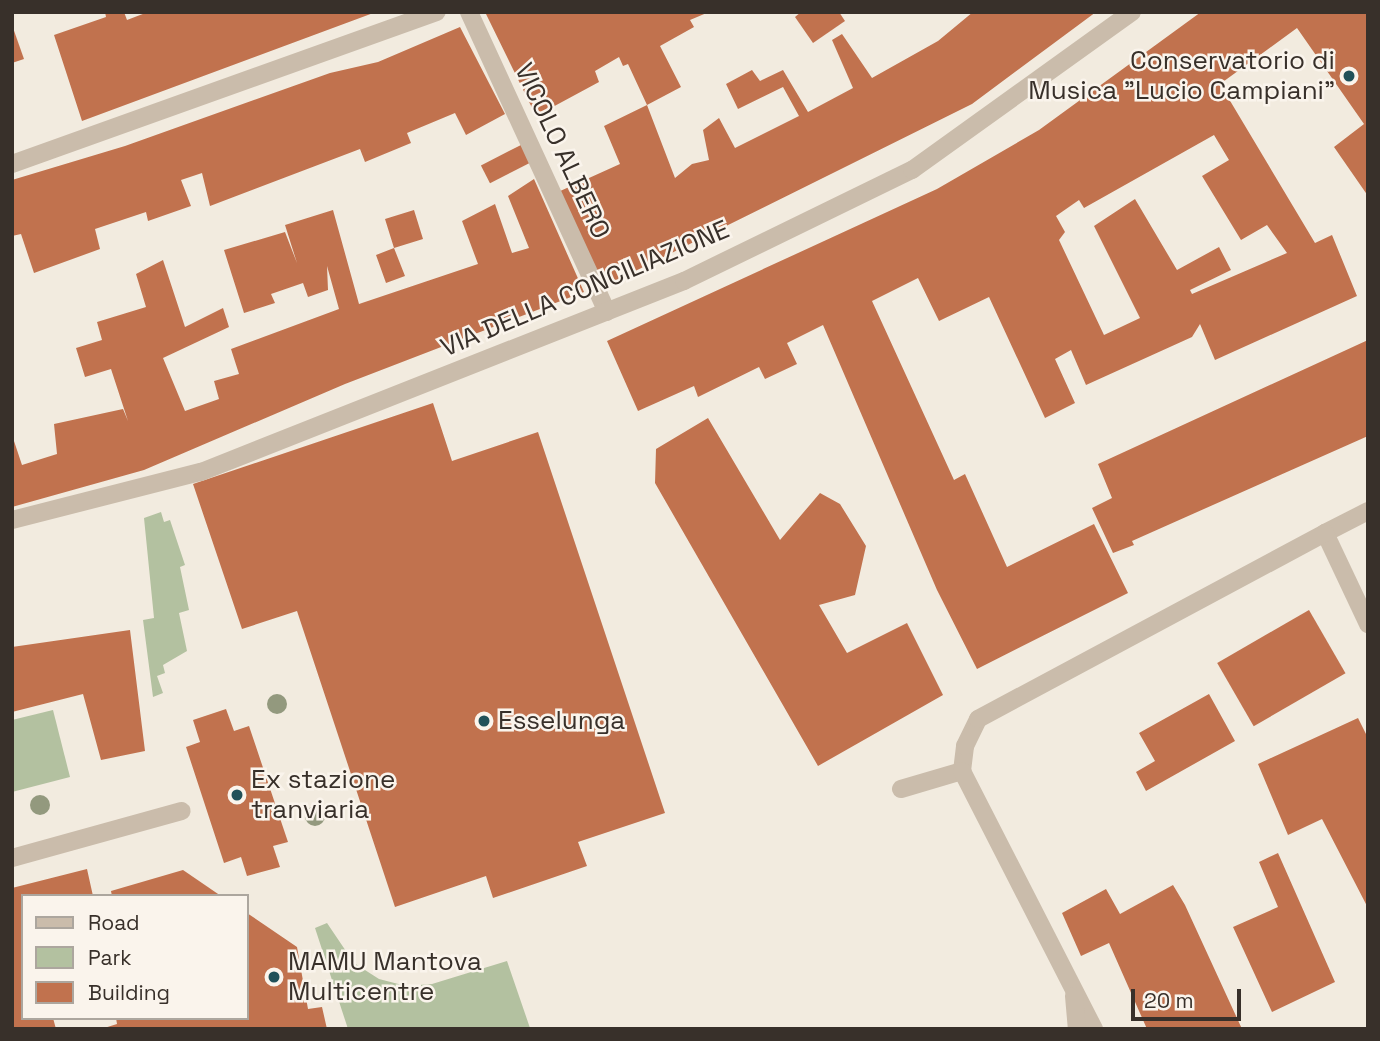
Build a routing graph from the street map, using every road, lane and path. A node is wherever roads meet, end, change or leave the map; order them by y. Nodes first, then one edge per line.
1 (437, 12) edge
2 (469, 12) edge
3 (1132, 12) edge
4 (12, 164) edge
5 (607, 312) junction
6 (1368, 511) edge
7 (12, 520) edge
8 (1325, 533) junction
9 (1368, 624) edge
10 (962, 771) junction
11 (901, 789) dead end
12 (182, 811) dead end
13 (12, 858) edge
14 (1074, 989) junction
15 (1077, 1029) edge
16 (1094, 1029) edge

1 - 4 street
2 - 5 street, VICOLO ALBERO
3 - 5 street, VIA DELLA CONCILIAZIONE
5 - 7 street, VIA DELLA CONCILIAZIONE
6 - 8 street
8 - 9 street
8 - 10 street
10 - 11 street
10 - 14 street
12 - 13 street
14 - 15 street
14 - 16 street

